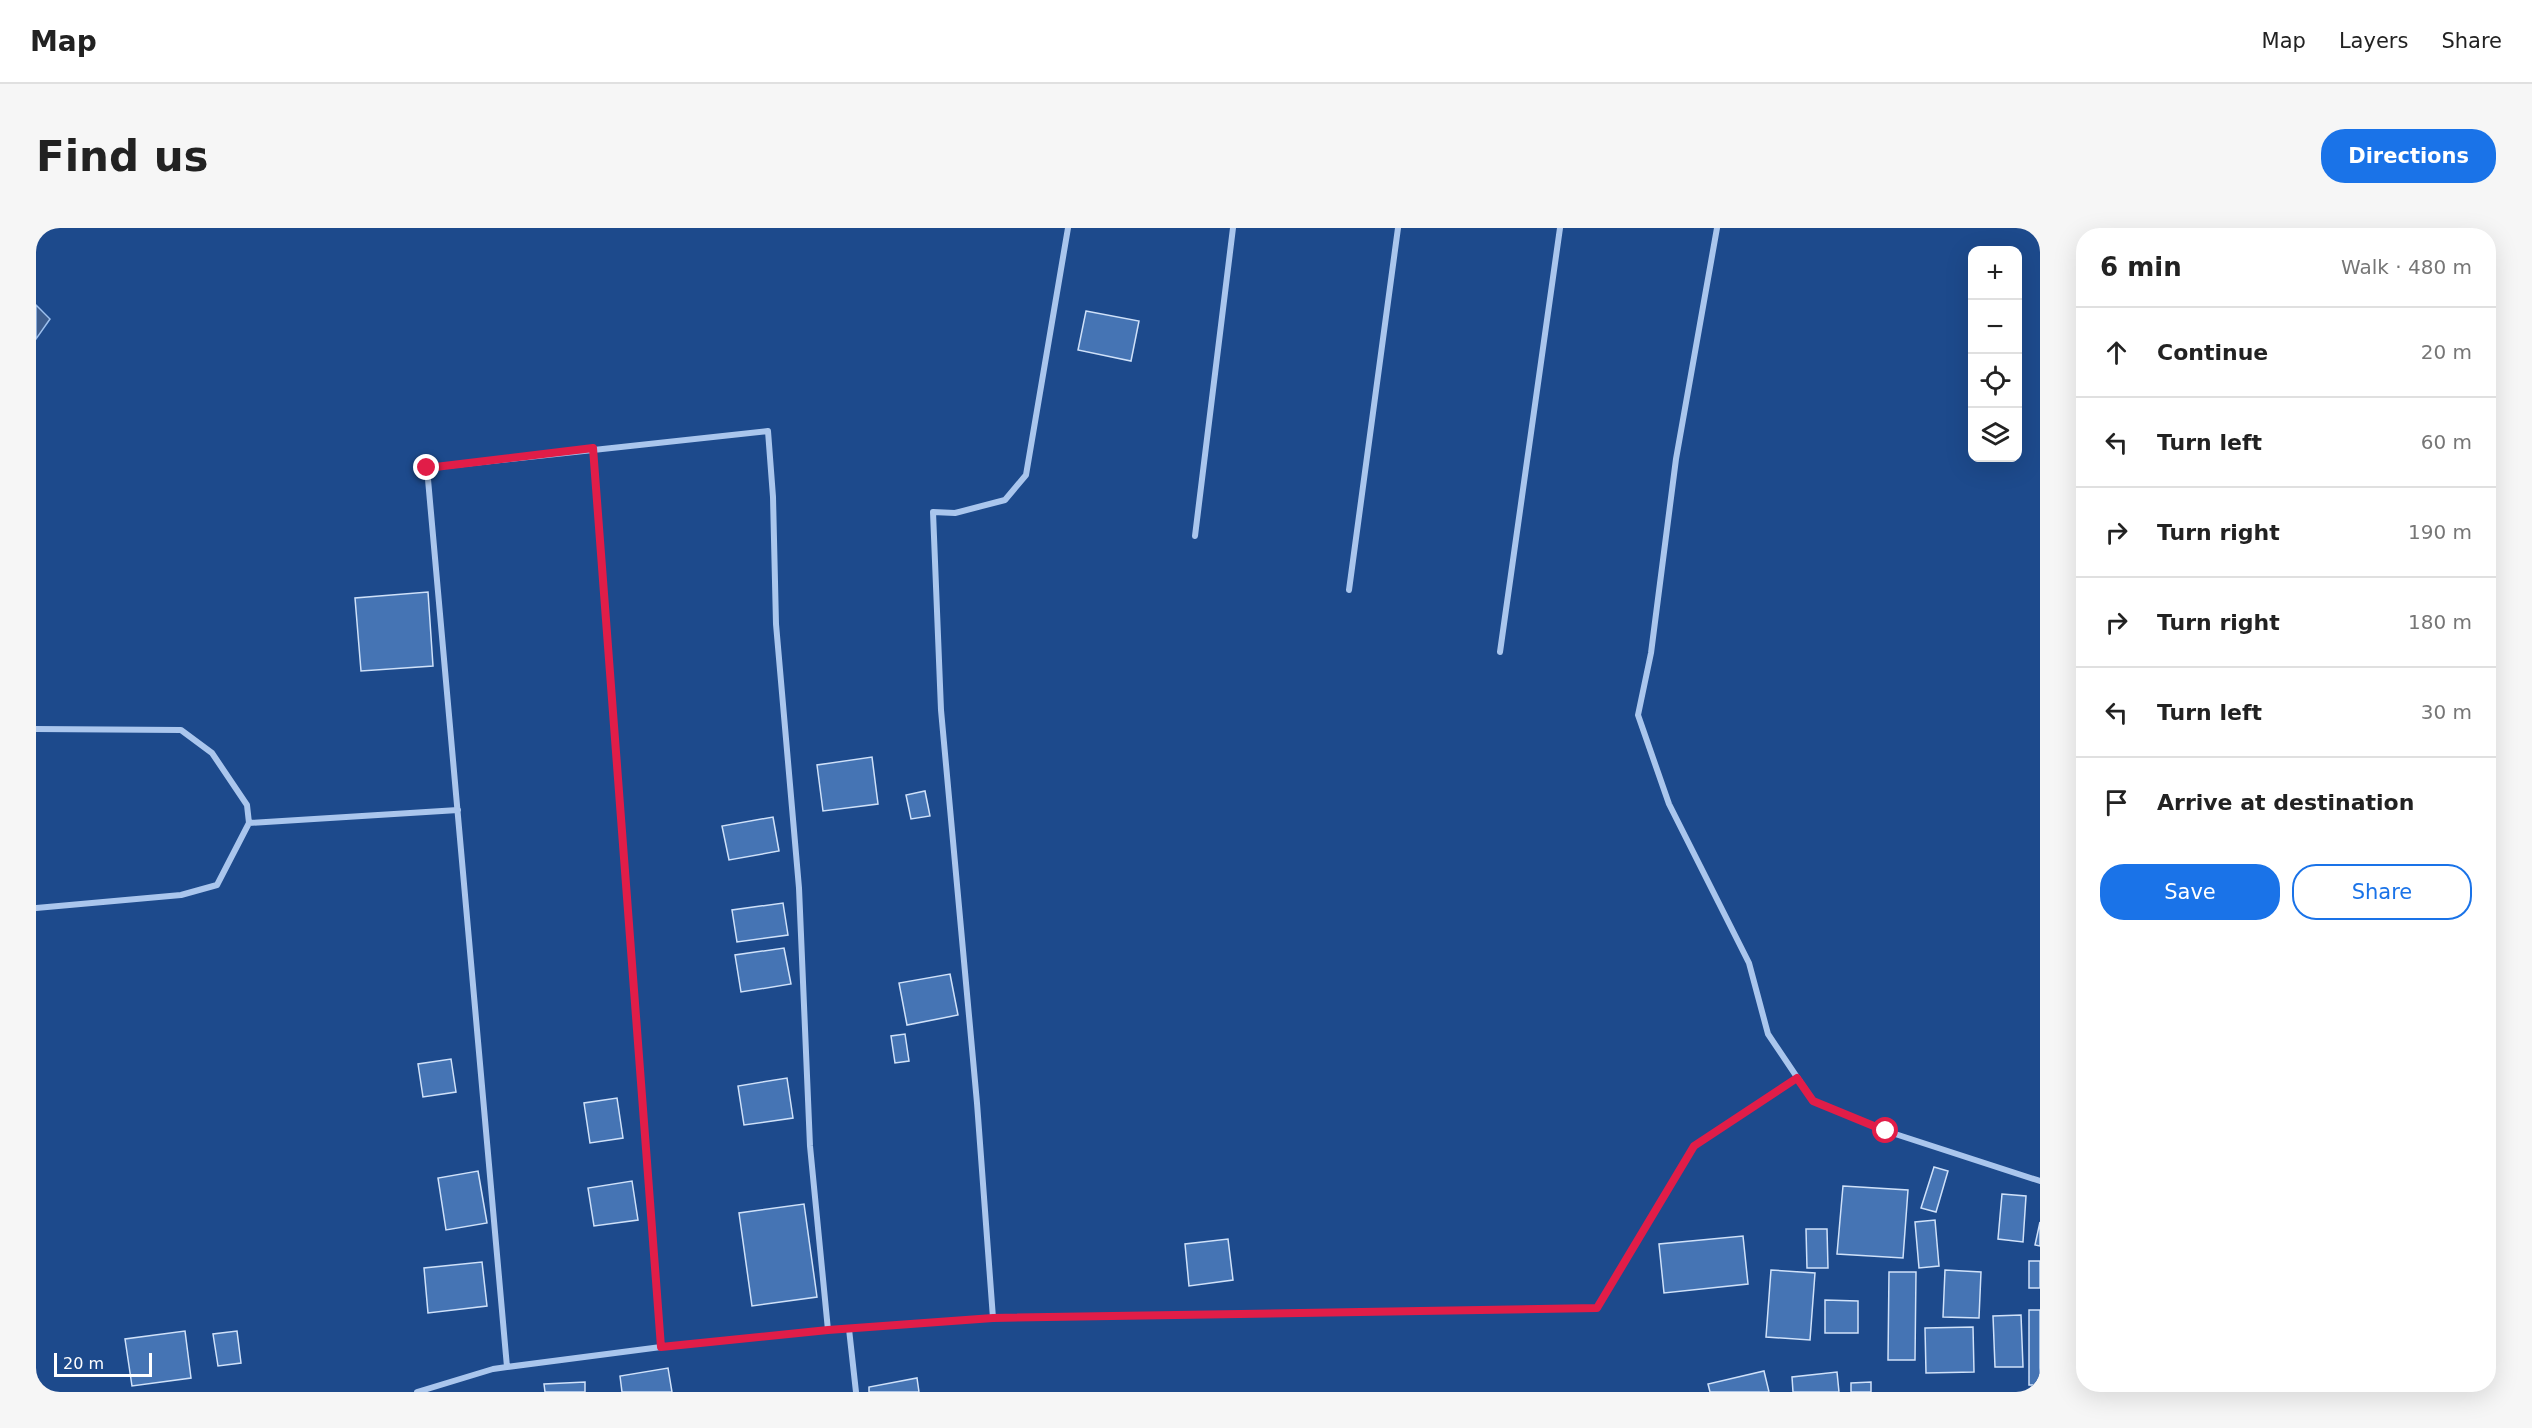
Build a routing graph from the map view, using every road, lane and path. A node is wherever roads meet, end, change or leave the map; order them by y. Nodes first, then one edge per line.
1 (1068, 228) edge
2 (1233, 228) edge
3 (1398, 228) edge
4 (1560, 228) edge
5 (1716, 228) edge
6 (593, 448) junction
7 (1195, 536) dead end
8 (1349, 590) dead end
9 (1500, 652) dead end
10 (36, 729) edge
11 (458, 810) junction
12 (249, 823) junction
13 (36, 908) edge
14 (1797, 1078) junction
15 (2040, 1181) edge
16 (993, 1318) junction
17 (849, 1329) junction
18 (828, 1330) junction
19 (661, 1347) junction
20 (507, 1366) junction
21 (417, 1392) edge
22 (856, 1392) edge

1 - 16 street
2 - 7 street
3 - 8 street
4 - 9 street
5 - 14 street
6 - 11 street
6 - 18 street
6 - 19 street
10 - 12 street
11 - 12 street
11 - 20 street
12 - 13 street
14 - 15 street
14 - 16 street
16 - 17 street
17 - 18 street
17 - 22 street
18 - 19 street
19 - 20 street
20 - 21 street

